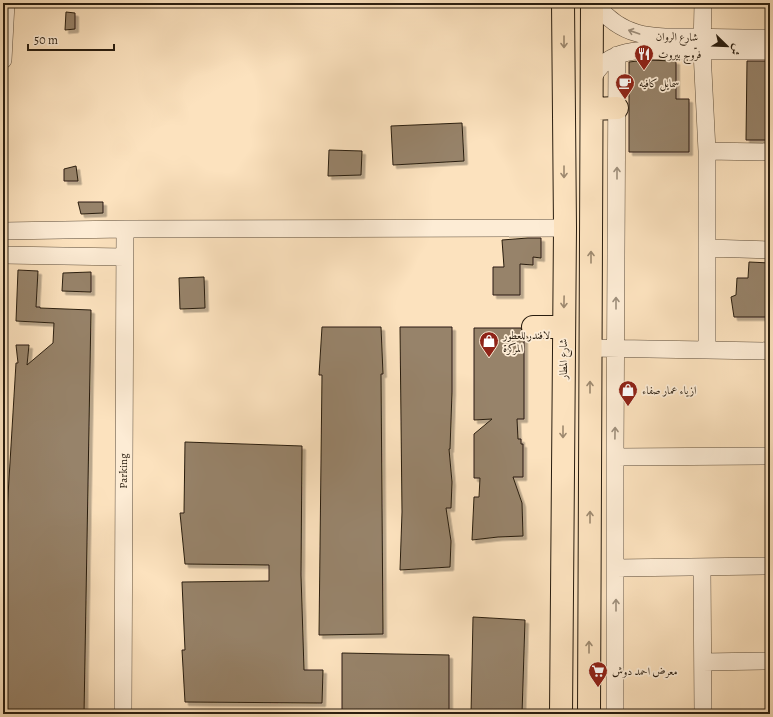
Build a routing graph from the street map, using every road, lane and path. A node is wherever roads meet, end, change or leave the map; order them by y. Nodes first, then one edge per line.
1 (6, 3) edge
2 (563, 3) edge
3 (593, 3) edge
4 (703, 3) edge
5 (770, 38) edge
6 (702, 44) junction
7 (770, 51) edge
8 (617, 55) junction
9 (3, 60) edge
10 (592, 79) junction
11 (617, 108) junction
12 (592, 109) junction
13 (707, 151) junction
14 (770, 152) edge
15 (564, 228) junction
16 (124, 229) junction
17 (3, 231) edge
18 (707, 248) junction
19 (770, 250) edge
20 (3, 255) edge
21 (124, 257) junction
22 (533, 327) dead end
23 (564, 327) junction
24 (591, 348) junction
25 (616, 348) junction
26 (707, 350) junction
27 (770, 351) edge
28 (615, 456) junction
29 (770, 456) edge
30 (770, 566) edge
31 (702, 567) junction
32 (616, 568) junction
33 (770, 661) edge
34 (703, 662) junction
35 (123, 714) edge
36 (561, 714) edge
37 (589, 714) edge
38 (615, 714) edge
39 (703, 714) edge

1 - 9 street
2 -> 15 main road, شارع المطار
6 -> 3 street, شارع الروان
3 - 10 main road
4 - 6 street
5 - 6 street, شارع الروان
6 - 7 street, شارع الروان
6 - 8 street, شارع الروان
6 - 13 street
8 - 10 street, شارع الروان
8 - 11 street
10 - 12 main road
11 - 12 main road
25 -> 11 street
24 -> 12 main road
13 - 14 street
13 - 18 street
15 - 16 street
15 -> 23 main road, شارع المطار
16 - 17 street
16 - 21 street, Parking
18 - 19 street
18 - 26 street
20 - 21 street
21 - 35 street, Parking
22 - 23 main road
23 -> 36 main road, شارع المطار
24 - 25 street
37 -> 24 main road
25 - 26 street
28 -> 25 street
26 - 27 street
28 - 29 street
28 - 32 street
30 - 31 street
31 - 32 street
31 - 34 street
38 -> 32 street
33 - 34 street
34 - 39 street

